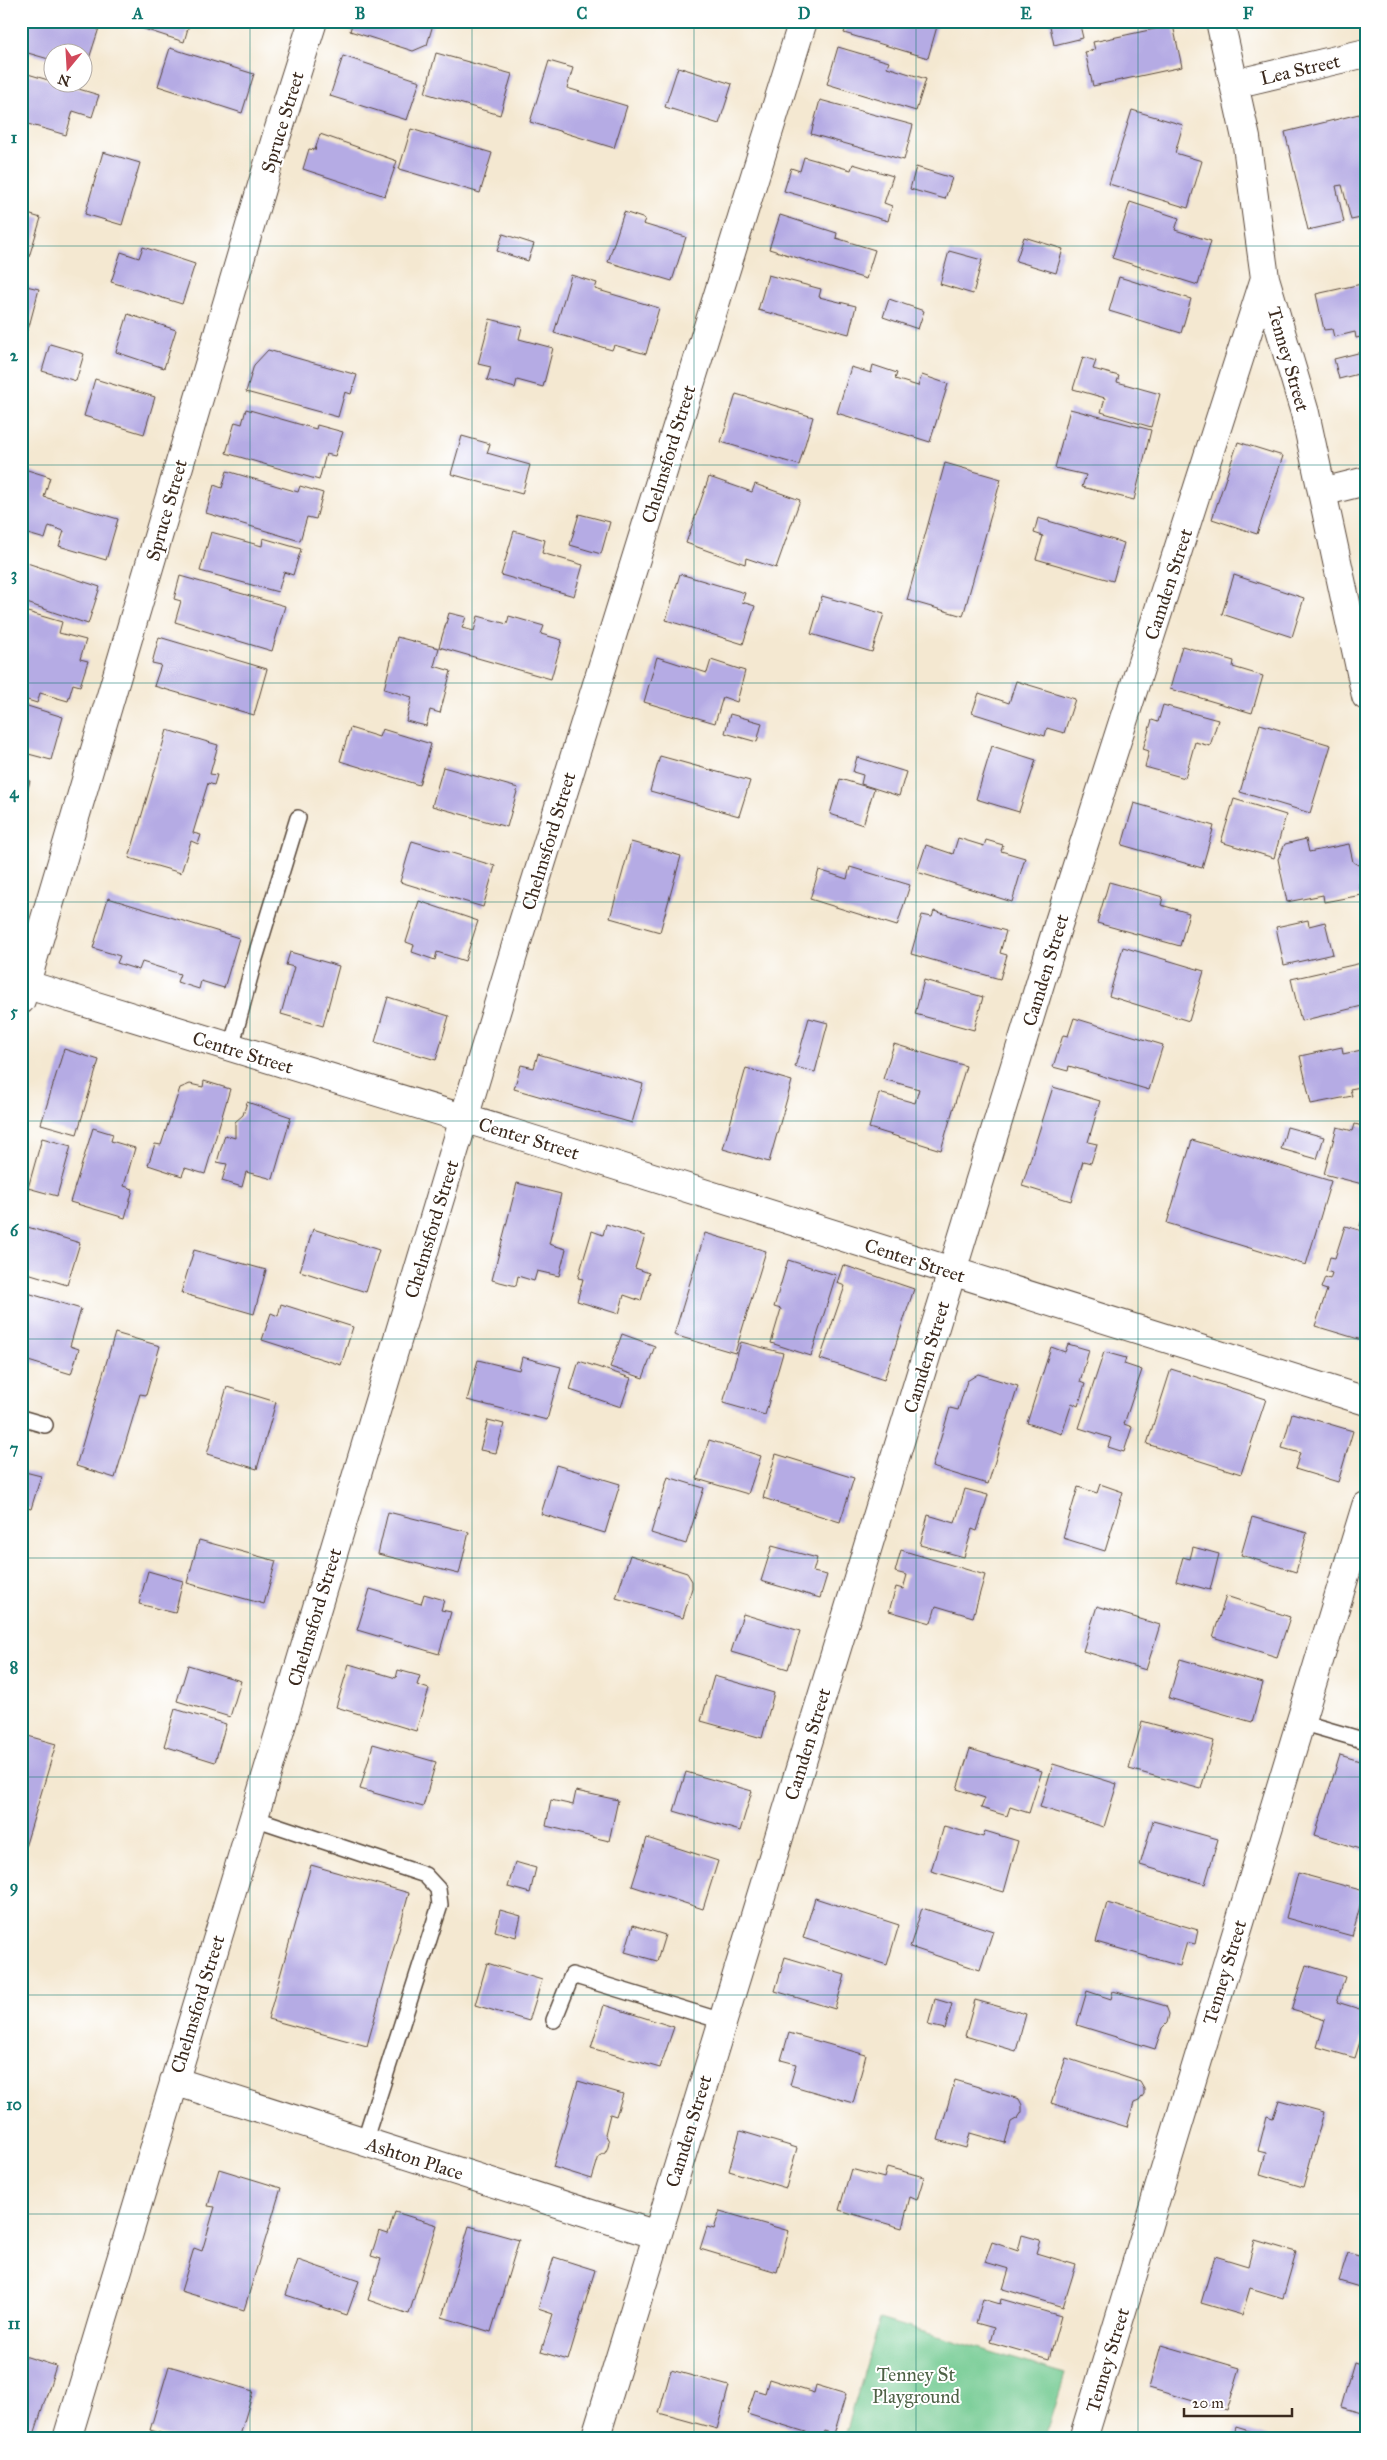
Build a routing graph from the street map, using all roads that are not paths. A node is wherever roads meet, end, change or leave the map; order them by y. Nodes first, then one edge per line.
1 (313, 21) edge
2 (803, 21) edge
3 (1220, 21) edge
4 (1366, 54) edge
5 (1234, 84) junction
6 (1266, 278) junction
7 (1366, 481) edge
8 (1322, 492) junction
9 (1366, 696) edge
10 (298, 818) dead end
11 (23, 989) edge
12 (231, 1048) junction
13 (465, 1119) junction
14 (952, 1272) junction
15 (1366, 1401) edge
16 (21, 1418) edge
17 (45, 1425) dead end
18 (1366, 1506) edge
19 (1300, 1722) junction
20 (1366, 1741) edge
21 (254, 1818) junction
22 (554, 2020) dead end
23 (722, 2022) junction
24 (174, 2080) junction
25 (364, 2142) junction
26 (657, 2236) junction
27 (67, 2439) edge
28 (595, 2439) edge
29 (1083, 2439) edge

1 - 11 street, Spruce Street
2 - 13 street, Chelmsford Street
3 - 5 street, Tenney Street
4 - 5 street, Lea Street
5 - 6 street, Tenney Street
6 - 8 street, Tenney Street
6 - 14 street, Camden Street
7 - 8 street
8 - 9 street, Tenney Street
10 - 12 lane
11 - 12 street, Centre Street
12 - 13 street, Centre Street
13 - 14 street, Center Street
13 - 21 street, Chelmsford Street
14 - 15 street, Center Street
14 - 23 street, Camden Street
16 - 17 lane
18 - 19 street, Tenney Street
19 - 20 lane
19 - 29 street, Tenney Street
21 - 24 street, Chelmsford Street
21 - 25 lane
22 - 23 lane
23 - 26 street, Camden Street
24 - 25 street, Ashton Place
24 - 27 street, Chelmsford Street
25 - 26 street, Ashton Place
26 - 28 street, Camden Street

